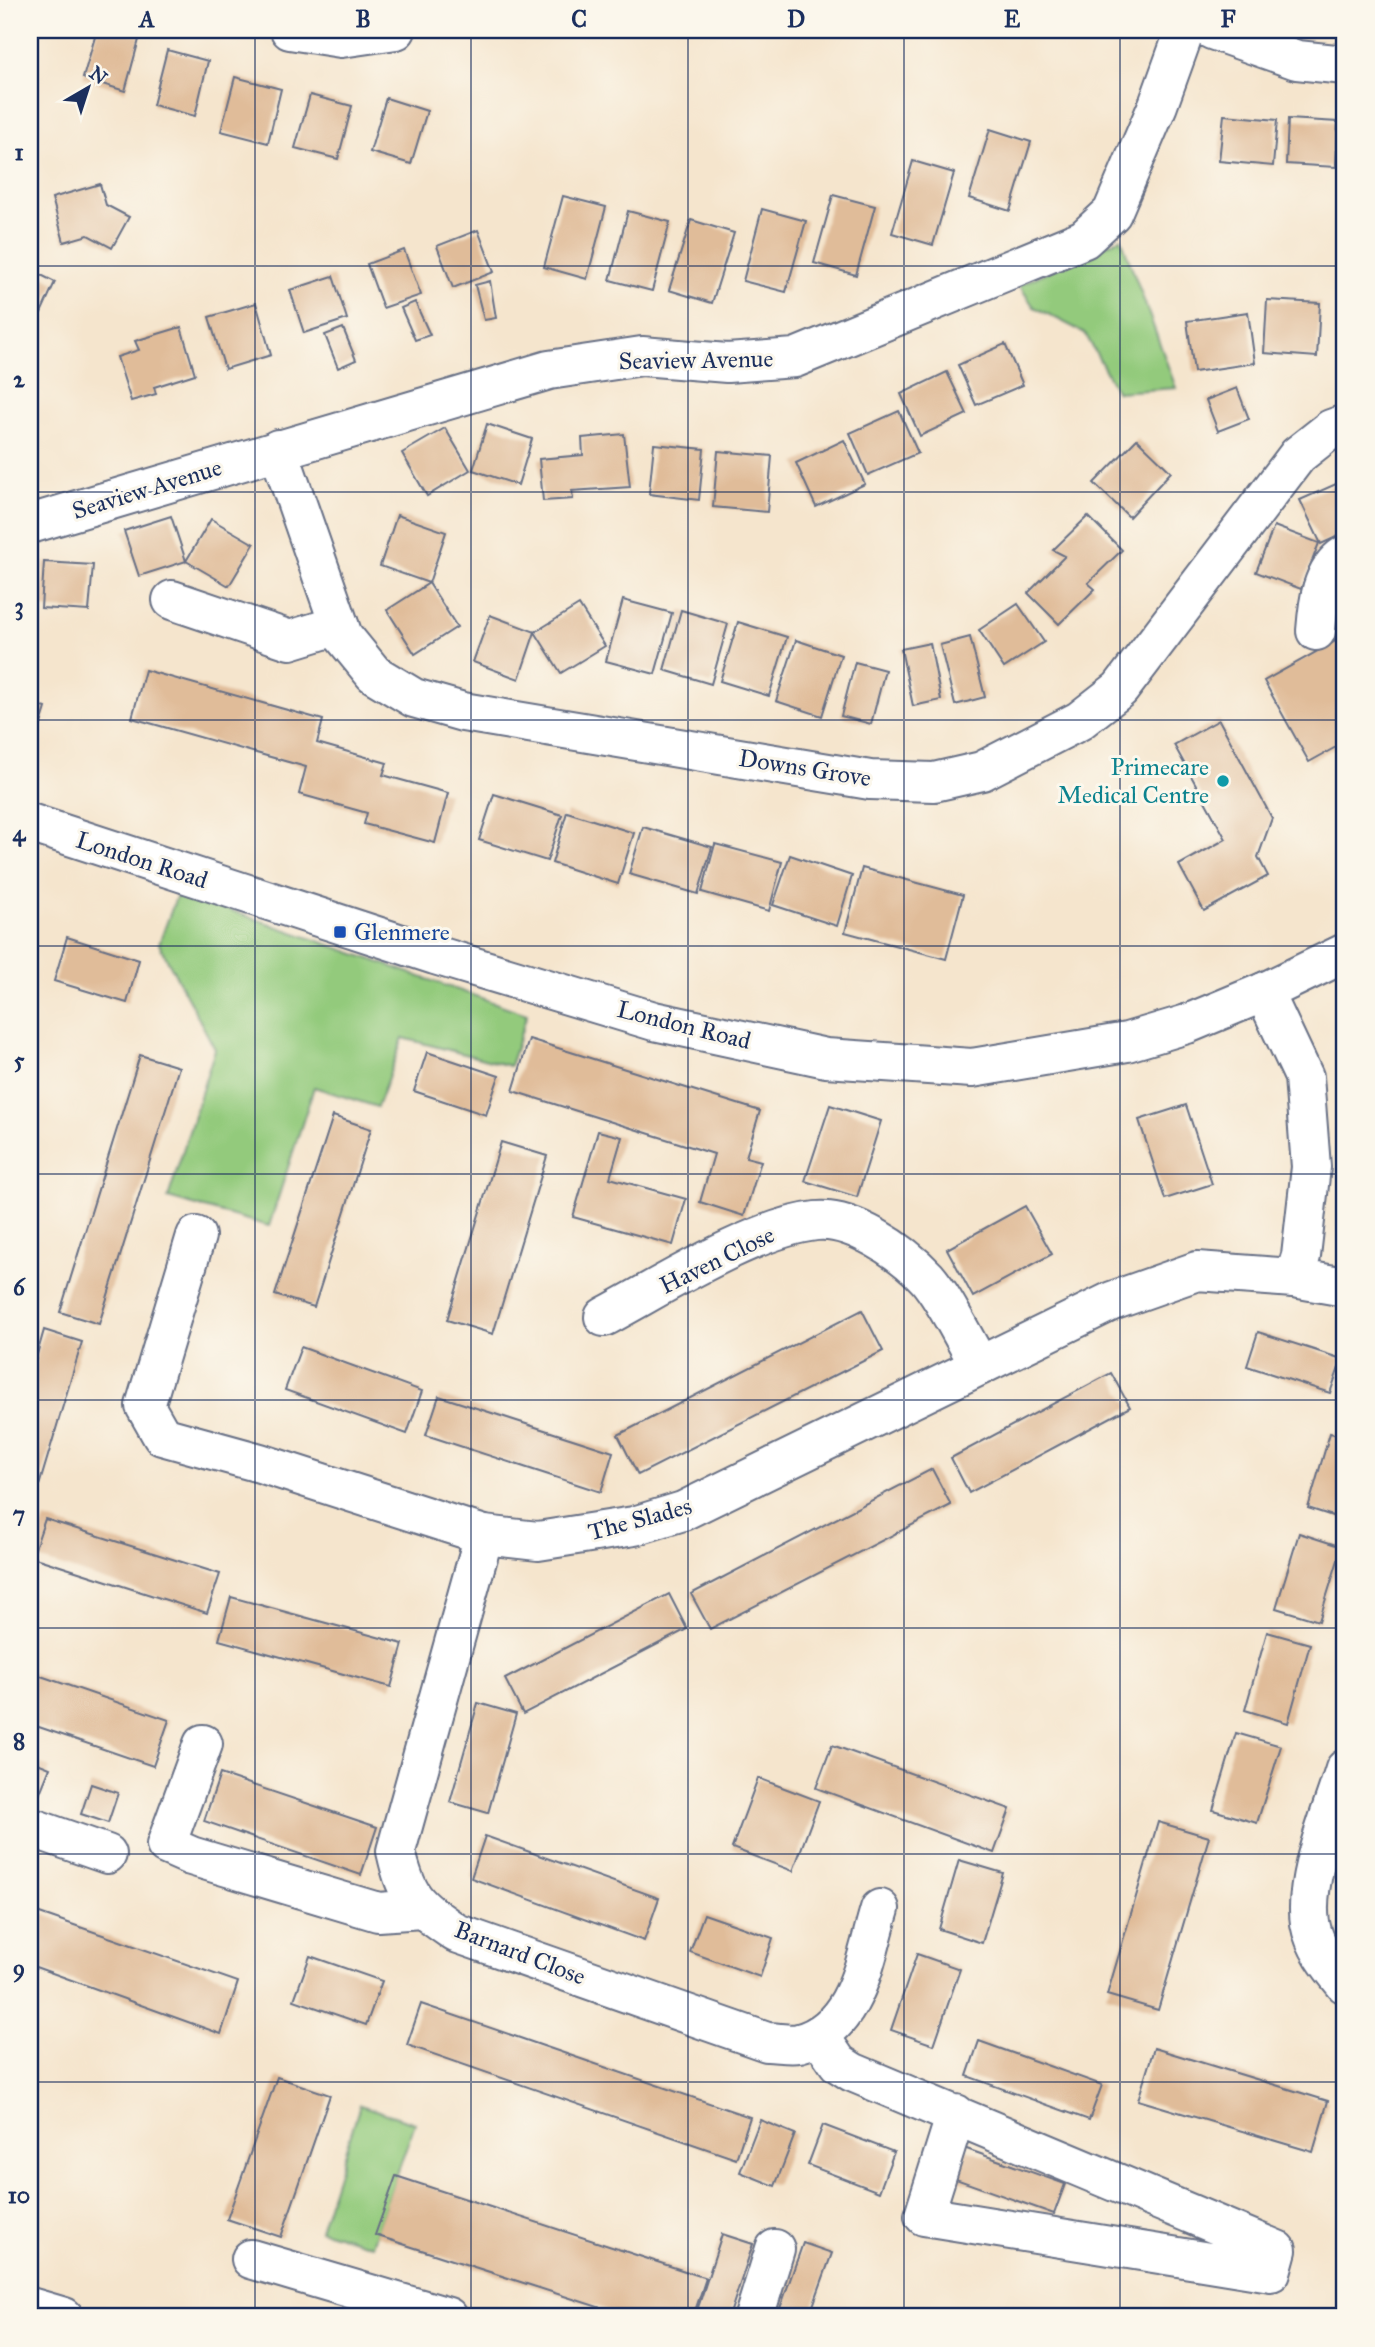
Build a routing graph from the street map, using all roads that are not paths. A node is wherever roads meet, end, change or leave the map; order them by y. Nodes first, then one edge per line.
1 (290, 30) edge
2 (396, 30) edge
3 (1185, 30) edge
4 (1212, 30) edge
5 (1345, 65) edge
6 (1345, 424) edge
7 (278, 449) junction
8 (30, 524) edge
9 (1345, 555) edge
10 (172, 600) dead end
11 (339, 625) junction
12 (1315, 631) dead end
13 (30, 823) edge
14 (1345, 953) edge
15 (1264, 992) junction
16 (196, 1236) dead end
17 (1294, 1278) junction
18 (1345, 1287) edge
19 (604, 1317) dead end
20 (979, 1364) junction
21 (484, 1535) junction
22 (203, 1744) dead end
23 (1345, 1769) edge
24 (30, 1827) edge
25 (107, 1854) dead end
26 (422, 1909) junction
27 (880, 1909) dead end
28 (1345, 1984) edge
29 (819, 2035) junction
30 (956, 2114) junction
31 (775, 2249) dead end
32 (251, 2259) dead end
33 (30, 2307) edge
34 (64, 2317) edge
35 (448, 2317) edge
36 (754, 2317) edge

1 - 2 main road
3 - 7 main road, Seaview Avenue
4 - 5 main road
6 - 11 main road, Downs Grove
7 - 8 main road, Seaview Avenue
7 - 11 main road, Downs Grove
9 - 12 main road
10 - 11 main road
13 - 15 main road, London Road
14 - 15 main road, London Road
15 - 17 main road
16 - 21 main road, The Slades
17 - 18 main road, The Slades
17 - 20 main road, The Slades
19 - 20 main road, Haven Close
20 - 21 main road, The Slades
21 - 26 main road, Barnard Close
22 - 26 main road
23 - 28 main road
24 - 25 main road
26 - 29 main road, Barnard Close
27 - 29 main road
29 - 30 main road
30 - 30 main road
31 - 36 main road
32 - 35 main road
33 - 34 main road

